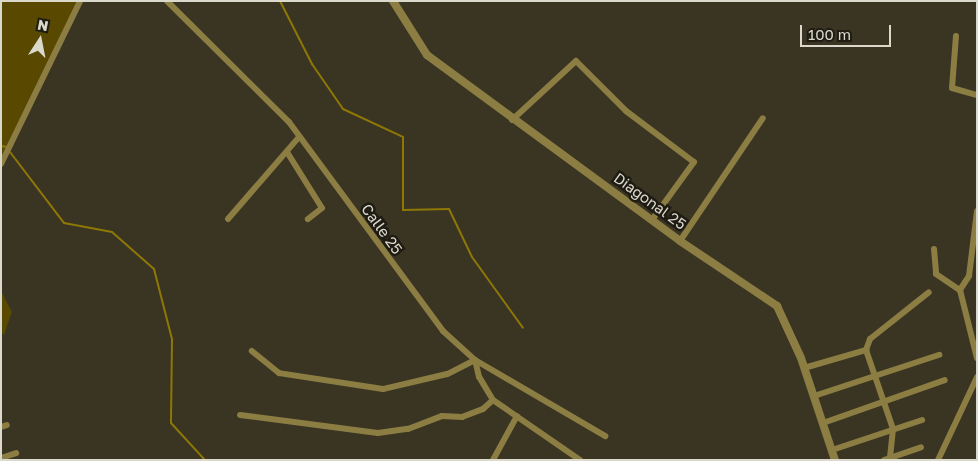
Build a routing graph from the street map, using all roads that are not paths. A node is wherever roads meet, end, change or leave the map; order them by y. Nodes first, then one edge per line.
1 (80, 1) edge
2 (167, 1) edge
3 (393, 1) edge
4 (956, 36) dead end
5 (977, 95) edge
6 (763, 118) dead end
7 (512, 120) junction
8 (299, 137) junction
9 (287, 152) junction
10 (1, 164) edge
11 (977, 210) edge
12 (228, 219) dead end
13 (308, 219) dead end
14 (652, 220) junction
15 (976, 229) edge
16 (680, 241) junction
17 (934, 249) dead end
18 (960, 290) junction
19 (930, 292) dead end
20 (866, 350) junction
21 (252, 351) dead end
22 (939, 355) dead end
23 (977, 358) edge
24 (475, 360) junction
25 (804, 368) junction
26 (875, 376) junction
27 (977, 377) edge
28 (945, 380) dead end
29 (814, 396) junction
30 (493, 400) junction
31 (884, 402) junction
32 (240, 415) dead end
33 (516, 416) junction
34 (922, 420) dead end
35 (823, 423) junction
36 (893, 430) junction
37 (605, 436) dead end
38 (921, 447) dead end
39 (832, 450) junction
40 (16, 453) dead end
41 (1, 458) edge
42 (888, 459) edge
43 (493, 460) edge
44 (580, 460) edge
45 (835, 460) edge
46 (938, 460) edge

1 - 10 street
2 - 8 street, Calle 25
3 - 7 street, Diagonal 25
4 - 5 street
6 - 16 street
7 - 14 street, Diagonal 25
7 - 14 street
8 - 9 street
8 - 24 street, Calle 25
9 - 12 street
9 - 13 street
11 - 15 street
14 - 16 street, Diagonal 25
15 - 18 street
16 - 25 street, Diagonal 25
17 - 18 street
18 - 23 street
19 - 20 street
20 - 25 street
20 - 26 street
21 - 24 street
22 - 26 street
24 - 30 street
24 - 37 street, Calle 25
25 - 29 street, Diagonal 25
26 - 29 street
26 - 31 street
27 - 46 street
28 - 31 street
29 - 35 street, Diagonal 25
30 - 32 street
30 - 33 street
31 - 35 street
31 - 36 street
33 - 43 street
33 - 44 street
34 - 36 street
35 - 39 street, Diagonal 25
36 - 39 street
36 - 42 street
38 - 42 street
39 - 45 street, Diagonal 25
40 - 41 street

